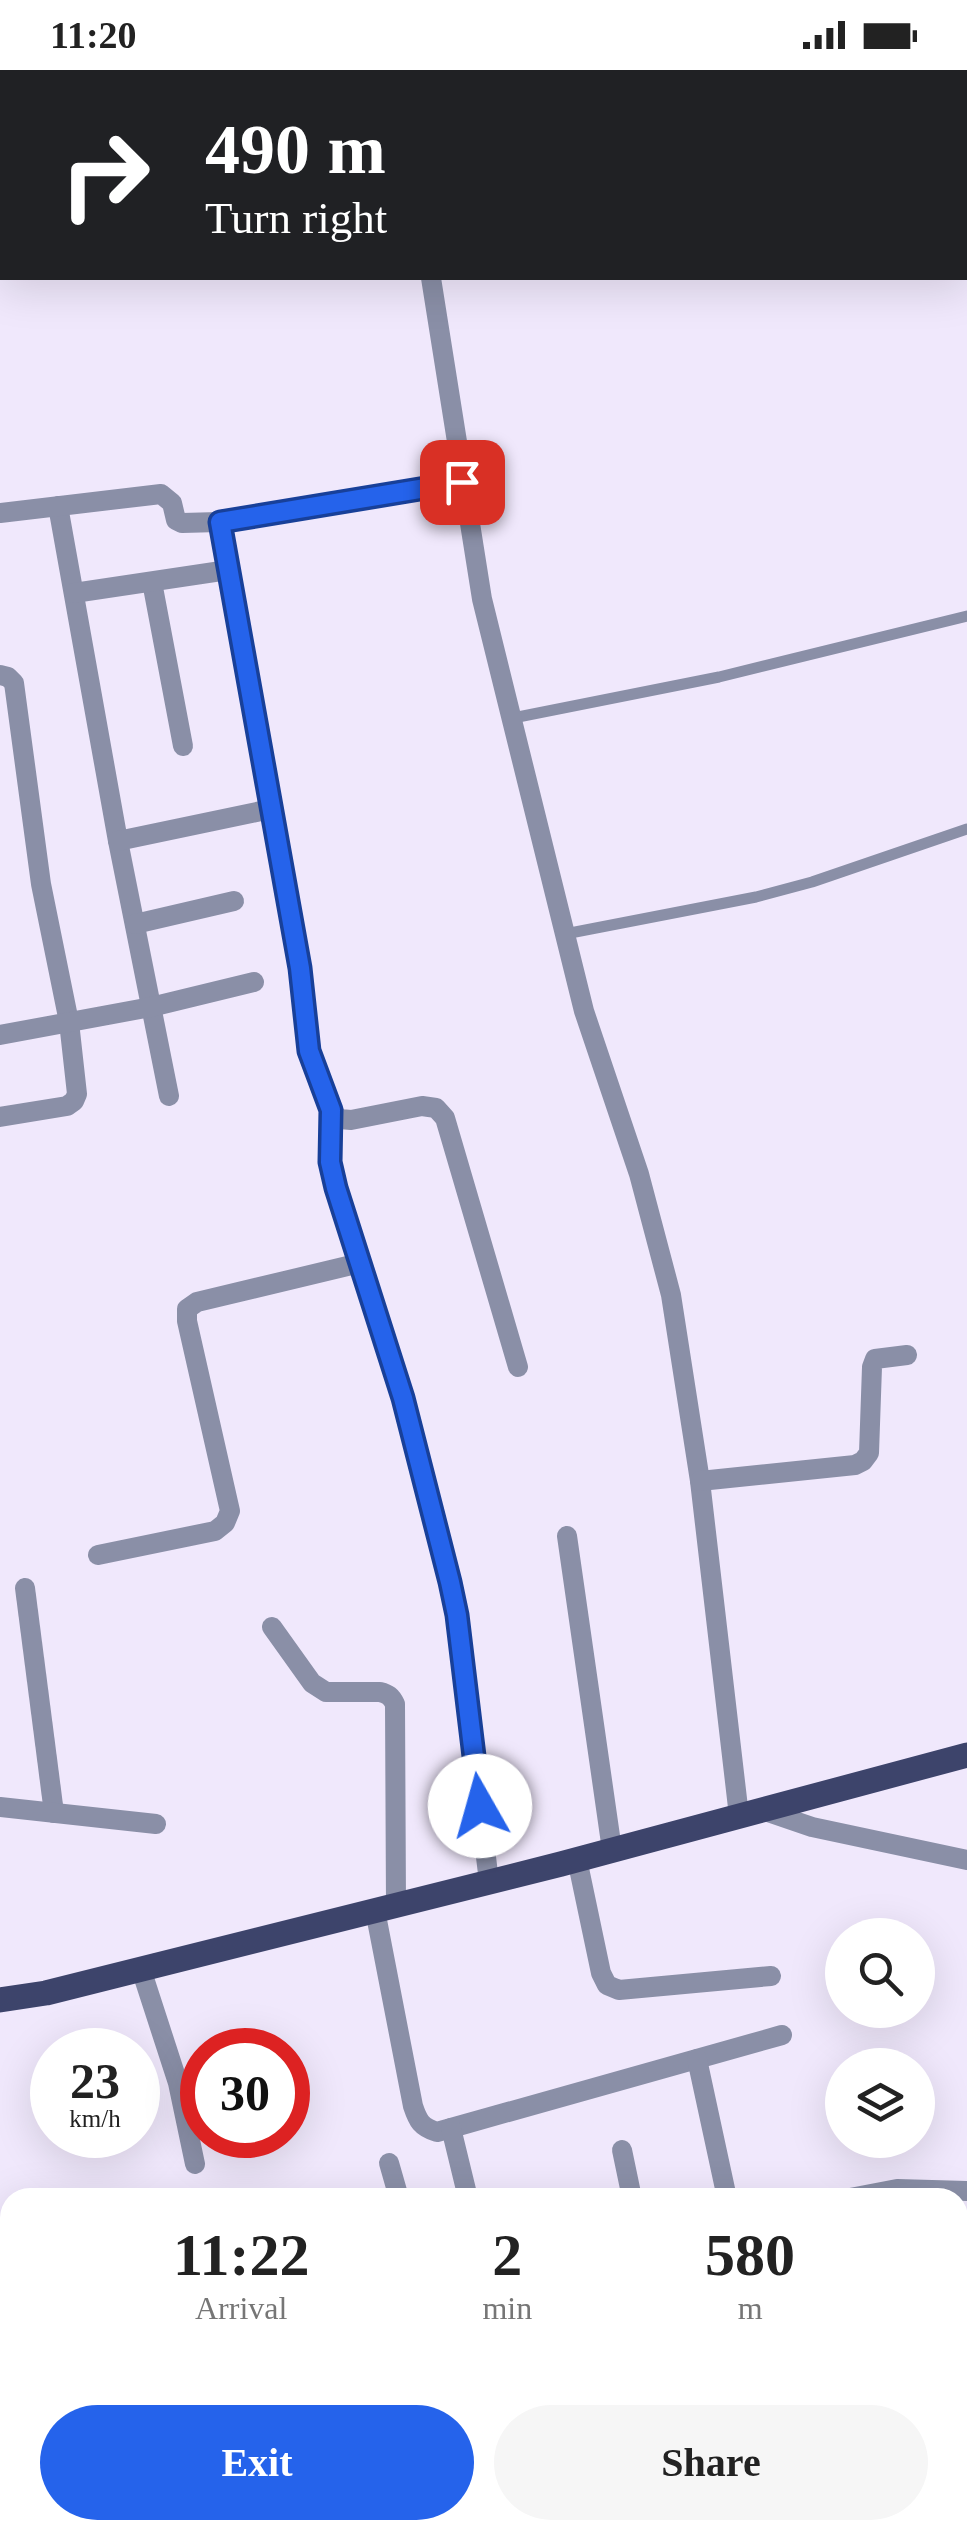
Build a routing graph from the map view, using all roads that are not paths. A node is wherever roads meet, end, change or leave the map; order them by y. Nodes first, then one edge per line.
1 (432, 280) edge
2 (462, 482) junction
3 (58, 506) junction
4 (0, 513) edge
5 (220, 522) junction
6 (228, 570) junction
7 (152, 582) junction
8 (74, 594) junction
9 (967, 616) edge
10 (0, 676) edge
11 (512, 718) junction
12 (183, 746) dead end
13 (271, 809) junction
14 (967, 829) edge
15 (118, 840) junction
16 (234, 902) dead end
17 (135, 924) junction
18 (565, 934) junction
19 (254, 982) dead end
20 (151, 1007) junction
21 (69, 1022) junction
22 (0, 1035) edge
23 (169, 1096) dead end
24 (331, 1110) junction
25 (0, 1115) edge
26 (360, 1263) junction
27 (907, 1354) dead end
28 (518, 1367) dead end
29 (700, 1480) junction
30 (567, 1536) dead end
31 (98, 1555) dead end
32 (25, 1588) dead end
33 (272, 1626) dead end
34 (967, 1755) edge
35 (0, 1807) edge
36 (54, 1813) junction
37 (750, 1813) junction
38 (156, 1824) dead end
39 (612, 1850) junction
40 (577, 1860) junction
41 (967, 1860) edge
42 (489, 1882) junction
43 (386, 1908) junction
44 (141, 1969) junction
45 (770, 1976) dead end
46 (0, 2000) edge
47 (782, 2035) dead end
48 (697, 2059) junction
49 (450, 2128) junction
50 (622, 2150) dead end
51 (390, 2163) dead end
52 (196, 2164) dead end
53 (396, 2188) edge
54 (465, 2188) edge
55 (630, 2188) edge
56 (725, 2188) edge

1 - 2 street
2 - 5 street
2 - 11 street
3 - 4 street
3 - 5 street
3 - 8 street
5 - 6 street
6 - 7 street
6 - 13 street
7 - 8 street
7 - 12 street
8 - 15 street
9 - 11 lane
10 - 21 street
11 - 18 street
13 - 15 street
13 - 24 street
14 - 18 lane
15 - 17 street
16 - 17 street
17 - 20 street
18 - 29 street
19 - 20 street
20 - 21 street
20 - 23 street
21 - 22 street
21 - 25 street
24 - 26 street
24 - 28 street
26 - 31 street
26 - 42 street
27 - 29 street
29 - 37 street
30 - 39 street
32 - 36 street
33 - 43 street
34 - 37 main road
35 - 36 street
36 - 38 street
37 - 39 main road
37 - 41 street
39 - 40 main road
40 - 42 main road
40 - 45 street
42 - 43 main road
43 - 44 main road
43 - 49 street
44 - 46 main road
44 - 52 street
47 - 48 street
48 - 49 street
48 - 56 street
49 - 54 street
50 - 55 street
51 - 53 street

